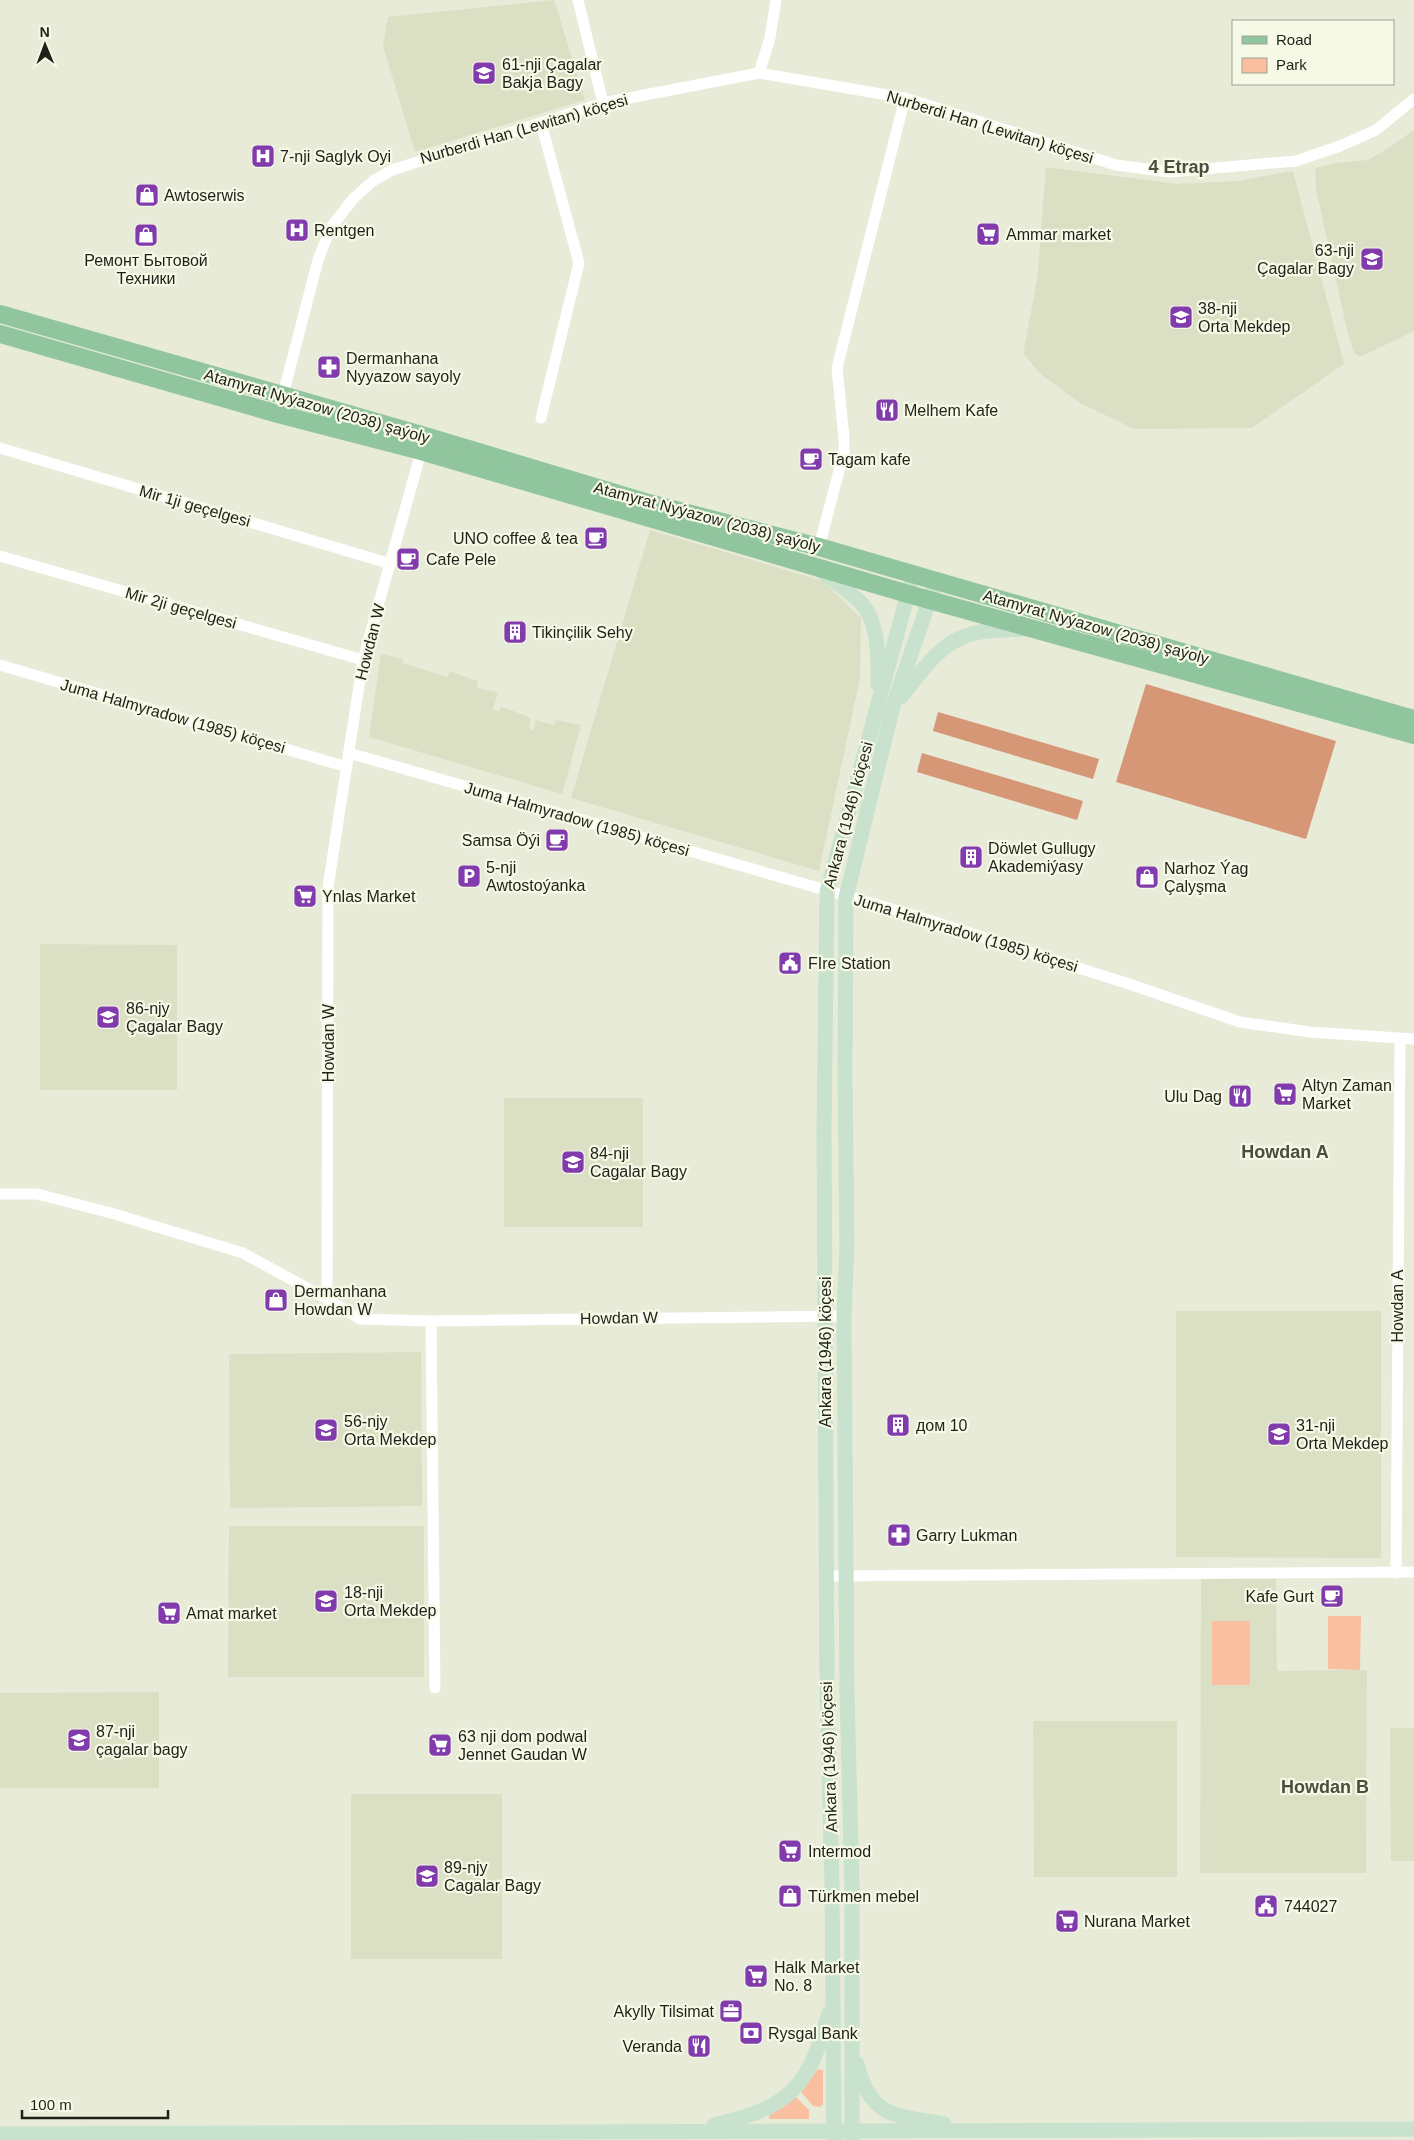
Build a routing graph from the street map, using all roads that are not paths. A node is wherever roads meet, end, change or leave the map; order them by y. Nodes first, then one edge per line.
1 (578, 0) edge
2 (776, 0) edge
3 (759, 73) junction
4 (905, 98) junction
5 (1414, 99) edge
6 (603, 103) junction
7 (542, 123) junction
8 (0, 314) edge
9 (0, 334) edge
10 (282, 396) junction
11 (278, 414) junction
12 (540, 418) dead end
13 (423, 444) junction
14 (0, 448) edge
15 (819, 547) junction
16 (0, 556) edge
17 (391, 564) junction
18 (815, 565) junction
19 (913, 575) junction
20 (936, 581) junction
21 (908, 594) junction
22 (930, 599) junction
23 (1032, 629) junction
24 (363, 660) junction
25 (0, 665) edge
26 (878, 702) junction
27 (894, 706) junction
28 (1414, 719) edge
29 (1414, 735) edge
30 (349, 753) junction
31 (347, 767) junction
32 (827, 892) junction
33 (846, 897) junction
34 (1400, 1039) junction
35 (1414, 1039) edge
36 (0, 1194) edge
37 (327, 1299) junction
38 (825, 1316) junction
39 (844, 1316) junction
40 (431, 1321) junction
41 (1414, 1572) edge
42 (1396, 1573) junction
43 (826, 1576) junction
44 (847, 1576) junction
45 (435, 1688) dead end
46 (834, 1994) junction
47 (852, 2048) junction
48 (1414, 2130) edge
49 (688, 2131) junction
50 (987, 2132) junction
51 (0, 2134) edge
52 (834, 2135) edge
53 (852, 2135) edge
54 (1344, 2135) edge

1 - 6 street
2 - 3 street
3 - 4 street, Nurberdi Han (Lewitan) köçesi
3 - 6 street, Nurberdi Han (Lewitan) köçesi
4 - 5 street, Nurberdi Han (Lewitan) köçesi
4 - 15 street
6 - 7 street, Nurberdi Han (Lewitan) köçesi
7 - 10 street, Nurberdi Han (Lewitan) köçesi
7 - 12 street
8 - 10 main road, Atamyrat Nyýazow (2038) şaýoly
9 - 11 main road, Atamyrat Nyýazow (2038) şaýoly
10 - 11 street, Nurberdi Han (Lewitan) köçesi
10 - 13 main road, Atamyrat Nyýazow (2038) şaýoly
11 - 13 main road, Atamyrat Nyýazow (2038) şaýoly
13 - 15 main road, Atamyrat Nyýazow (2038) şaýoly
13 - 17 street, Howdan W
13 - 18 main road, Atamyrat Nyýazow (2038) şaýoly
14 - 17 street, Mir 1ji geçelgesi
15 - 19 main road, Atamyrat Nyýazow (2038) şaýoly
16 - 24 street, Mir 2ji geçelgesi
17 - 24 street, Howdan W
18 - 21 main road, Atamyrat Nyýazow (2038) şaýoly
18 - 26 main road
19 - 20 main road, Atamyrat Nyýazow (2038) şaýoly
19 - 21 main road, Ankara (1946) köçesi
20 - 22 main road, Ankara (1946) köçesi
20 - 28 main road, Atamyrat Nyýazow (2038) şaýoly
21 - 22 main road, Atamyrat Nyýazow (2038) şaýoly
21 - 26 main road, Ankara (1946) köçesi
22 - 23 main road, Atamyrat Nyýazow (2038) şaýoly
22 - 27 main road, Ankara (1946) köçesi
23 - 27 main road
23 - 29 main road, Atamyrat Nyýazow (2038) şaýoly
24 - 30 street, Howdan W
25 - 31 street, Juma Halmyradow (1985) köçesi
26 - 32 main road, Ankara (1946) köçesi
27 - 33 main road, Ankara (1946) köçesi
30 - 31 street, Howdan W
30 - 32 street, Juma Halmyradow (1985) köçesi
31 - 37 street, Howdan W
32 - 33 street, Juma Halmyradow (1985) köçesi
32 - 38 main road, Ankara (1946) köçesi
33 - 34 street, Juma Halmyradow (1985) köçesi
33 - 39 main road, Ankara (1946) köçesi
34 - 35 street, Juma Halmyradow (1985) köçesi
34 - 42 street, Howdan A
36 - 37 street
37 - 40 street, Howdan W
38 - 39 street, Howdan W
38 - 40 street, Howdan W
38 - 43 main road, Ankara (1946) köçesi
39 - 44 main road, Ankara (1946) köçesi
40 - 45 street
41 - 42 street
42 - 44 street
43 - 44 street
43 - 46 main road, Ankara (1946) köçesi
44 - 47 main road, Ankara (1946) köçesi
46 - 49 main road
46 - 52 main road, Ankara (1946) köçesi
47 - 50 main road
47 - 53 main road, Ankara (1946) köçesi
48 - 54 main road
49 - 51 main road
49 - 52 main road
50 - 53 main road
50 - 54 main road
52 - 53 main road

